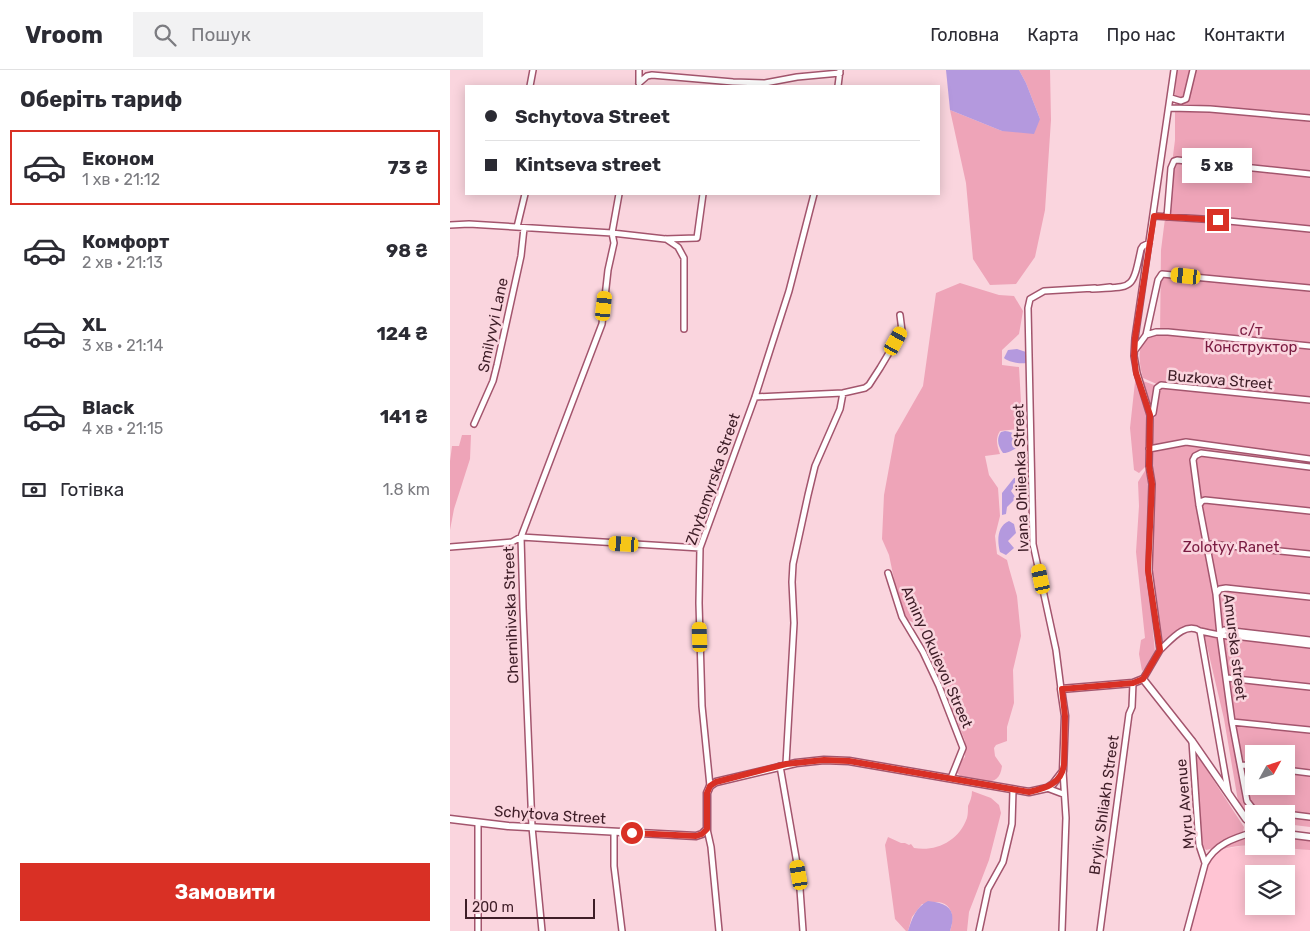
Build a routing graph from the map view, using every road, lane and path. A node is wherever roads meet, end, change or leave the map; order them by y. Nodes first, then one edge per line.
1 (533, 70) edge
2 (638, 70) edge
3 (653, 70) edge
4 (1174, 70) edge
5 (1193, 70) edge
6 (840, 71) edge
7 (657, 76) junction
8 (530, 85) edge
9 (638, 85) edge
10 (838, 85) edge
11 (1171, 98) junction
12 (1170, 108) junction
13 (1310, 118) edge
14 (1310, 174) edge
15 (525, 195) edge
16 (619, 195) edge
17 (703, 195) edge
18 (814, 195) edge
19 (1154, 216) junction
20 (1168, 217) junction
21 (450, 225) edge
22 (517, 228) junction
23 (524, 228) junction
24 (1310, 230) edge
25 (612, 233) junction
26 (682, 238) junction
27 (665, 239) junction
28 (1149, 243) junction
29 (678, 247) junction
30 (1310, 288) edge
31 (1038, 294) junction
32 (900, 315) dead end
33 (684, 329) dead end
34 (1146, 335) junction
35 (1310, 346) edge
36 (1135, 351) junction
37 (843, 393) junction
38 (755, 397) junction
39 (1310, 400) edge
40 (1150, 415) junction
41 (474, 424) dead end
42 (1149, 449) junction
43 (1310, 459) edge
44 (1310, 467) edge
45 (1199, 505) junction
46 (1310, 511) edge
47 (521, 537) junction
48 (450, 547) edge
49 (700, 548) junction
50 (1207, 548) junction
51 (1310, 554) edge
52 (888, 573) dead end
53 (1216, 594) junction
54 (1310, 597) edge
55 (1200, 631) junction
56 (1220, 635) junction
57 (1310, 640) edge
58 (1310, 645) edge
59 (1160, 650) junction
60 (1226, 678) junction
61 (1143, 679) junction
62 (1133, 683) junction
63 (1310, 687) edge
64 (1062, 689) junction
65 (1232, 722) junction
66 (1310, 730) edge
67 (1192, 741) junction
68 (783, 765) junction
69 (1241, 765) junction
70 (1245, 765) edge
71 (1063, 771) junction
72 (1295, 771) edge
73 (1310, 773) edge
74 (950, 778) junction
75 (710, 786) junction
76 (1047, 788) junction
77 (1013, 790) junction
78 (1064, 794) junction
79 (1228, 794) junction
80 (1249, 805) edge
81 (1295, 815) edge
82 (1310, 817) edge
83 (1245, 818) edge
84 (450, 819) edge
85 (478, 823) junction
86 (532, 827) junction
87 (707, 829) junction
88 (614, 832) junction
89 (1245, 835) edge
90 (1295, 835) edge
91 (1310, 836) edge
92 (1205, 864) junction
93 (478, 931) edge
94 (542, 931) edge
95 (622, 931) edge
96 (719, 931) edge
97 (803, 931) edge
98 (979, 931) edge
99 (1062, 931) edge
100 (1100, 931) edge
101 (1188, 931) edge

1 - 8 street
2 - 9 street
3 - 7 street
4 - 11 street
5 - 11 street
6 - 7 street
6 - 10 street
7 - 9 street
11 - 12 street
12 - 13 street
12 - 19 street
14 - 20 street
15 - 22 street
16 - 25 street, Chernihivska Street
17 - 26 street
18 - 38 street, Zhytomyrska Street
19 - 20 street
19 - 28 street
20 - 24 street
21 - 22 street
22 - 23 street
23 - 25 street
23 - 41 street, Smilyvyi Lane
25 - 27 street
25 - 47 street, Chernihivska Street
26 - 27 street
26 - 29 street
27 - 29 street
28 - 31 street
28 - 36 street
29 - 33 street
30 - 34 street
31 - 31 street
31 - 31 street
31 - 64 street, Ivana Ohiienka Street
32 - 37 street
34 - 35 street
34 - 36 street
36 - 40 street
37 - 38 street
37 - 68 street
38 - 49 street, Zhytomyrska Street
39 - 40 street, Buzkova Street
40 - 42 street
42 - 43 street
42 - 59 street
44 - 45 street, Amurska street
45 - 46 street
45 - 50 street, Amurska street
47 - 48 street
47 - 49 street
47 - 86 street, Chernihivska Street
49 - 75 street, Zhytomyrska Street
50 - 51 street
50 - 53 street, Amurska street
52 - 74 street, Aminy Okuievoi Street
53 - 54 street
53 - 56 street, Amurska street
55 - 56 street
55 - 59 street
55 - 79 street
56 - 57 street
56 - 58 street
56 - 60 street, Amurska street
59 - 61 street
60 - 63 street
60 - 65 street, Amurska street
61 - 62 street
61 - 67 street
62 - 64 street
62 - 100 street, Bryliv Shliakh Street
64 - 71 street, Ivana Ohiienka Street
65 - 66 street
65 - 69 street, Amurska street
67 - 79 street
67 - 92 street, Myru Avenue
68 - 74 street
68 - 75 street
68 - 97 street
69 - 70 street
69 - 80 street, Amurska street
71 - 76 street
71 - 78 street, Ivana Ohiienka Street
72 - 73 street
74 - 77 street
75 - 87 street, Zhytomyrska Street
76 - 77 street
76 - 78 street
77 - 98 street
78 - 99 street, Ivana Ohiienka Street
79 - 83 street
81 - 82 street, Amurska street
84 - 85 street, Schytova Street
85 - 86 street, Schytova Street
85 - 93 street
86 - 88 street, Schytova Street
86 - 94 street, Chernihivska Street
87 - 88 street, Schytova Street
87 - 96 street, Zhytomyrska Street
88 - 95 street
89 - 92 street, Myru Avenue
90 - 91 street
92 - 101 street, Myru Avenue

